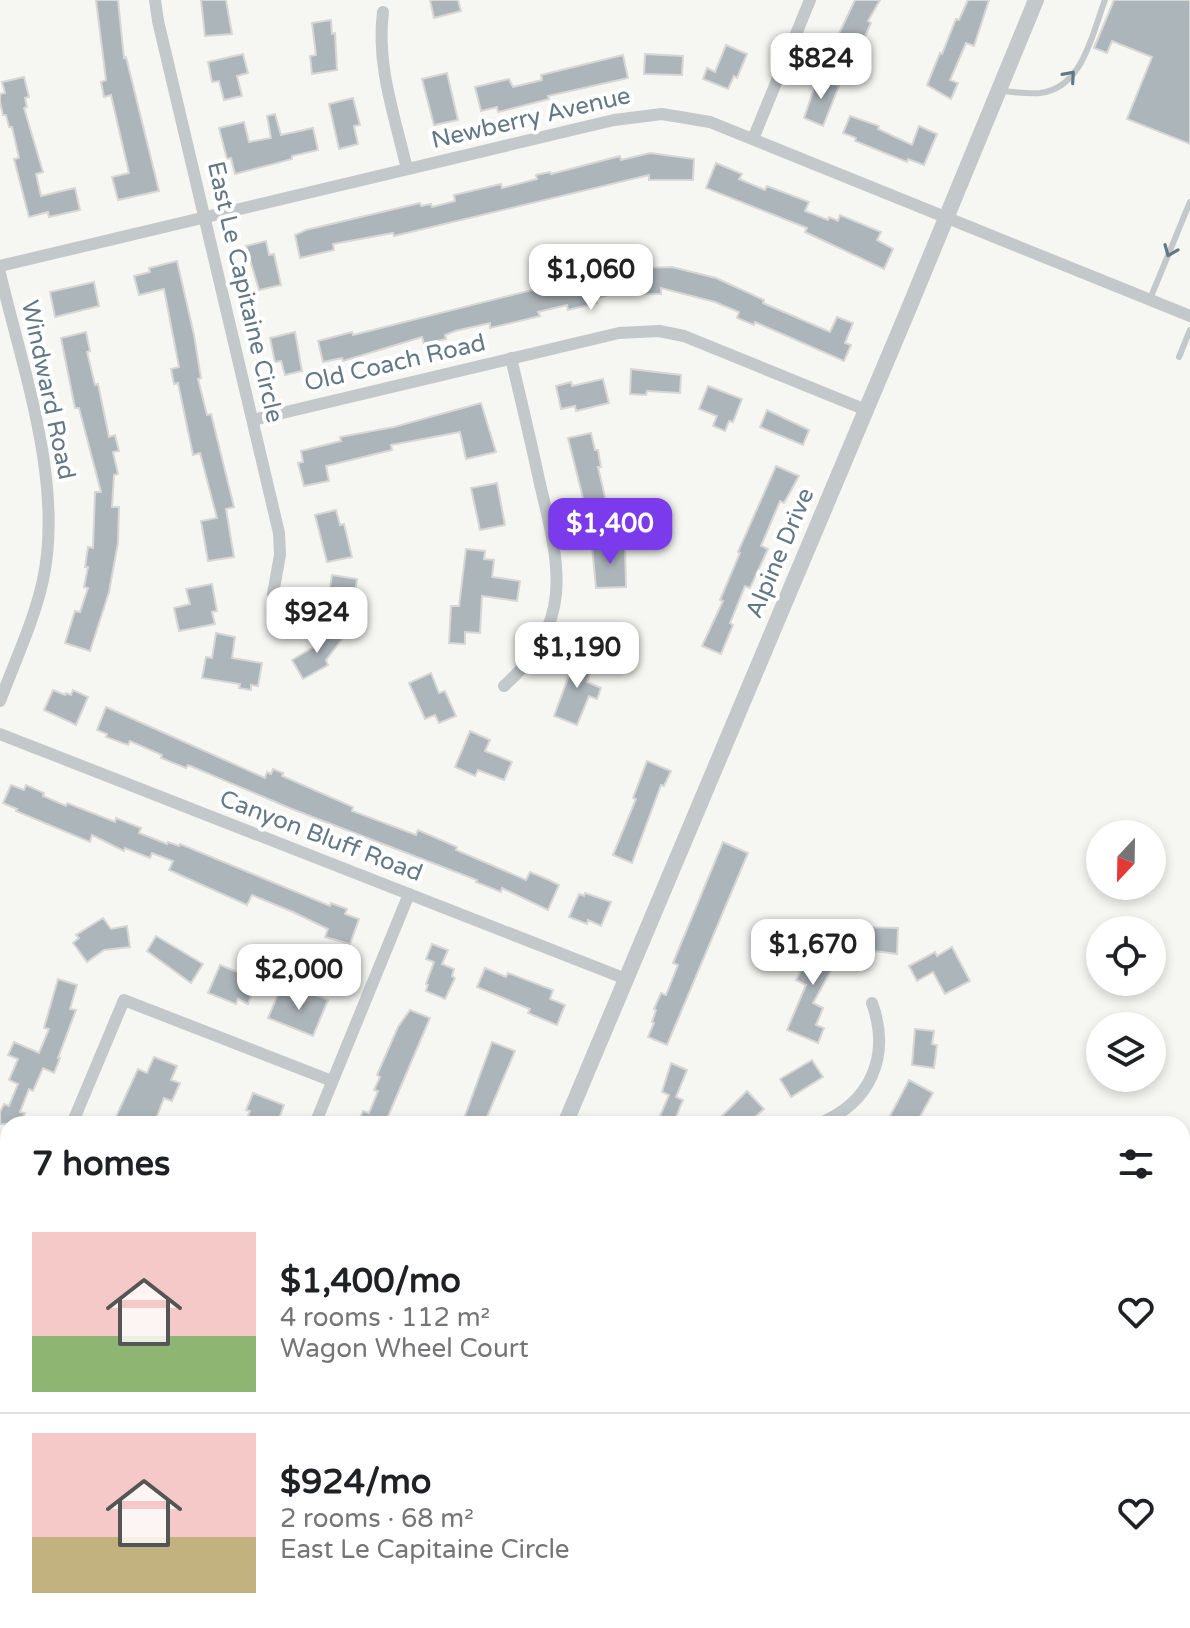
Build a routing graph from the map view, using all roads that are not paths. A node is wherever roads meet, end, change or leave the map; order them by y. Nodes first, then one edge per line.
1 (155, 0) edge
2 (810, 0) edge
3 (1036, 0) edge
4 (1105, 0) edge
5 (383, 12) dead end
6 (998, 91) junction
7 (753, 139) junction
8 (407, 169) junction
9 (1190, 202) edge
10 (204, 217) junction
11 (946, 217) junction
12 (0, 266) edge
13 (0, 273) edge
14 (1150, 299) junction
15 (1190, 316) edge
16 (1190, 330) edge
17 (1179, 357) dead end
18 (511, 358) junction
19 (866, 410) junction
20 (253, 420) junction
21 (273, 594) dead end
22 (504, 686) dead end
23 (0, 701) edge
24 (0, 734) edge
25 (409, 894) junction
26 (626, 979) junction
27 (872, 1003) dead end
28 (332, 1081) junction
29 (75, 1116) edge
30 (318, 1116) edge
31 (568, 1116) edge
32 (833, 1116) edge

1 - 10 street, East Le Capitaine Circle
2 - 7 street
3 - 6 street, Alpine Drive
6 -> 4 lane
5 - 8 street
6 - 11 street, Alpine Drive
7 - 8 street, Newberry Avenue
7 - 11 street, Newberry Avenue
8 - 10 street, Newberry Avenue
9 -> 14 lane
10 - 12 street, Newberry Avenue
10 - 20 street, East Le Capitaine Circle
11 - 14 street, Newberry Avenue
11 - 19 street, Alpine Drive
13 - 23 street, Windward Road
14 - 15 street, Newberry Avenue
16 - 17 lane
18 - 19 street, Old Coach Road
18 - 20 street, Old Coach Road
18 - 22 street
19 - 26 street, Alpine Drive
20 - 21 street, East Le Capitaine Circle
24 - 25 street, Canyon Bluff Road
25 - 26 street, Canyon Bluff Road
25 - 28 street
26 - 31 street, Alpine Drive
27 - 32 street
28 - 29 street
28 - 30 street

